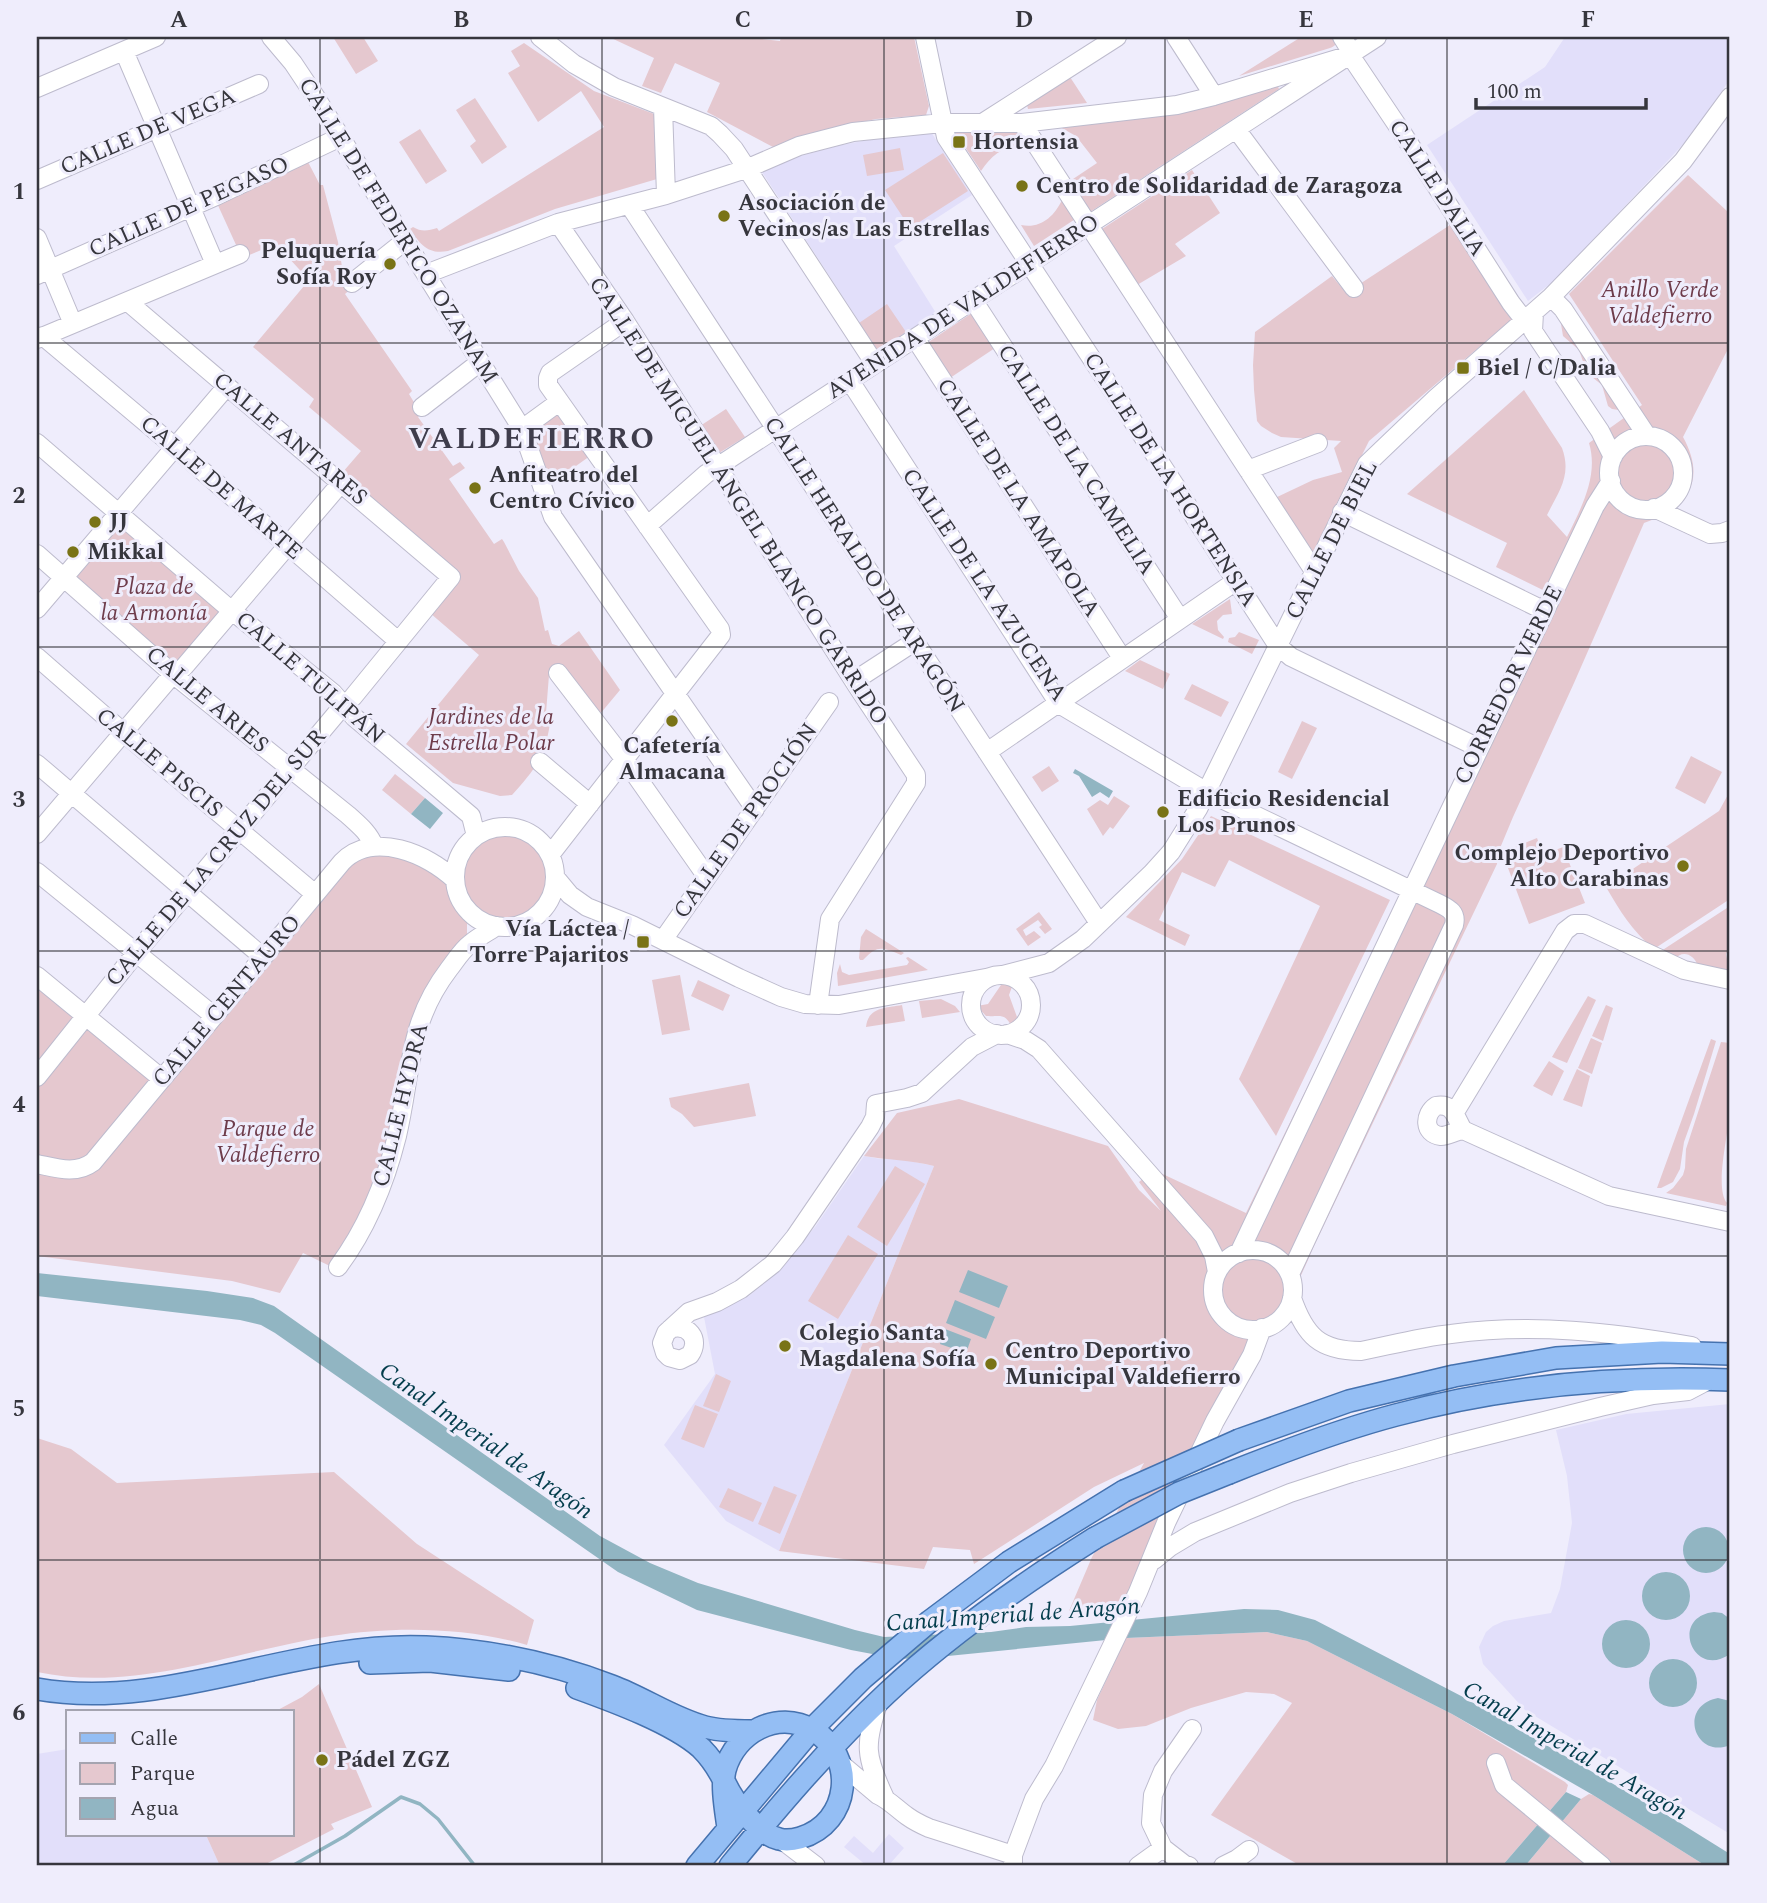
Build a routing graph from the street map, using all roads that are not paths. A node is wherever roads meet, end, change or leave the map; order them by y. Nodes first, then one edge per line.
1 (156, 37) edge
2 (271, 37) edge
3 (540, 37) edge
4 (925, 37) edge
5 (1117, 37) edge
6 (1176, 37) edge
7 (1342, 37) edge
8 (1377, 37) edge
9 (124, 51) junction
10 (1351, 54) junction
11 (1280, 75) junction
12 (259, 84) dead end
13 (37, 88) edge
14 (1214, 96) junction
15 (1285, 97) junction
16 (1730, 97) edge
17 (663, 107) junction
18 (1023, 122) junction
19 (942, 123) junction
20 (983, 123) junction
21 (157, 128) junction
22 (1236, 129) junction
23 (339, 135) junction
24 (746, 169) junction
25 (37, 180) edge
26 (666, 195) junction
27 (191, 206) junction
28 (630, 206) junction
29 (558, 223) junction
30 (1089, 225) junction
31 (37, 238) edge
32 (406, 240) junction
33 (240, 254) dead end
34 (215, 264) junction
35 (1029, 264) junction
36 (44, 272) edge
37 (426, 274) junction
38 (352, 283) dead end
39 (1354, 288) dead end
40 (1550, 297) junction
41 (973, 300) junction
42 (128, 302) junction
43 (625, 321) junction
44 (73, 324) junction
45 (1527, 324) junction
46 (40, 338) edge
47 (915, 338) junction
48 (480, 362) junction
49 (875, 364) junction
50 (850, 381) junction
51 (227, 386) junction
52 (559, 402) junction
53 (422, 407) dead end
54 (522, 429) junction
55 (775, 429) junction
56 (1647, 436) junction
57 (37, 443) edge
58 (1318, 443) dead end
59 (175, 447) junction
60 (1613, 457) junction
61 (717, 467) junction
62 (1248, 470) junction
63 (1611, 481) junction
64 (341, 483) junction
65 (1680, 488) junction
66 (1654, 508) junction
67 (1342, 512) junction
68 (119, 513) junction
69 (1693, 525) junction
70 (647, 526) junction
71 (1730, 530) edge
72 (288, 545) junction
73 (37, 554) edge
74 (1314, 571) junction
75 (64, 577) junction
76 (451, 577) joint
77 (1236, 581) junction
78 (37, 609) edge
79 (232, 611) junction
80 (1545, 611) junction
81 (1180, 619) junction
82 (398, 641) junction
83 (914, 642) junction
84 (1278, 646) junction
85 (37, 657) edge
86 (1122, 658) junction
87 (558, 673) dead end
88 (174, 675) junction
89 (854, 681) junction
90 (677, 694) junction
91 (829, 702) dead end
92 (1059, 704) junction
93 (344, 706) junction
94 (124, 733) junction
95 (1479, 748) junction
96 (988, 752) junction
97 (625, 760) junction
98 (540, 762) dead end
99 (37, 764) edge
100 (290, 768) junction
101 (1207, 792) junction
102 (71, 794) junction
103 (590, 804) junction
104 (755, 809) junction
105 (238, 830) junction
106 (37, 834) edge
107 (476, 836) junction
108 (374, 846) junction
109 (462, 851) junction
110 (550, 856) junction
111 (424, 858) junction
112 (37, 872) edge
113 (555, 877) junction
114 (707, 877) junction
115 (455, 880) junction
116 (1412, 890) junction
117 (187, 892) junction
118 (315, 894) junction
119 (587, 907) junction
120 (542, 910) junction
121 (471, 913) junction
122 (1099, 923) junction
123 (497, 926) junction
124 (663, 940) junction
125 (468, 945) junction
126 (136, 953) junction
127 (263, 957) junction
128 (1049, 963) junction
129 (37, 976) edge
130 (997, 976) junction
131 (1730, 980) edge
132 (934, 988) junction
133 (818, 1005) junction
134 (1029, 1007) junction
135 (214, 1016) junction
136 (974, 1016) junction
137 (85, 1017) junction
138 (1002, 1034) junction
139 (972, 1047) junction
140 (1040, 1049) junction
141 (37, 1077) edge
142 (161, 1078) junction
143 (1455, 1112) junction
144 (1463, 1130) junction
145 (37, 1164) edge
146 (1730, 1223) edge
147 (1204, 1236) junction
148 (1237, 1254) junction
149 (338, 1268) dead end
150 (1217, 1272) junction
151 (1290, 1274) junction
152 (1292, 1298) junction
153 (698, 1308) junction
154 (670, 1329) junction
155 (1254, 1329) junction
156 (693, 1336) junction
157 (1730, 1353) edge
158 (1709, 1380) junction
159 (1730, 1380) edge
160 (1151, 1562) junction
161 (37, 1689) edge
162 (884, 1696) junction
163 (37, 1704) edge
164 (812, 1729) junction
165 (1192, 1729) dead end
166 (752, 1731) junction
167 (837, 1755) junction
168 (1496, 1763) dead end
169 (724, 1781) junction
170 (885, 1798) junction
171 (742, 1811) junction
172 (727, 1828) junction
173 (761, 1828) junction
174 (782, 1840) junction
175 (1163, 1848) junction
176 (1249, 1850) dead end
177 (1015, 1862) edge
178 (697, 1866) edge
179 (730, 1866) edge
180 (816, 1866) edge
181 (1138, 1866) edge
182 (1189, 1866) edge
183 (1223, 1866) edge
184 (1601, 1866) edge

1 - 9 street
2 - 23 street, CALLE DE FEDERICO OZANAM
3 - 17 street
4 - 19 street, CALLE DE LA HORTENSIA
5 - 20 street
6 - 14 street
7 - 10 street, CALLE DALIA
8 - 10 street, AVENIDA DE VALDEFIERRO
9 - 13 street
9 - 21 street
10 - 11 street
10 - 15 street, AVENIDA DE VALDEFIERRO
10 - 45 street, CALLE DALIA
11 - 14 street
11 - 15 street
12 - 21 street, CALLE DE VEGA
14 - 18 street
15 - 22 street, AVENIDA DE VALDEFIERRO
16 - 40 street, CALLE DE BIEL
17 - 24 street
17 - 26 street
18 - 20 street
18 - 30 street
19 - 20 street
19 - 24 street
19 - 35 street, CALLE DE LA HORTENSIA
21 - 25 street, CALLE DE VEGA
21 - 27 street
22 - 30 street, AVENIDA DE VALDEFIERRO
22 - 39 street
23 - 27 street, CALLE DE PEGASO
23 - 32 street, CALLE DE FEDERICO OZANAM
24 - 26 street
24 - 49 street
26 - 28 street
27 - 34 street
27 - 36 street, CALLE DE PEGASO
28 - 29 street
28 - 55 street, CALLE HERALDO DE ARAGÓN
29 - 37 street
29 - 43 street, CALLE DE MIGUEL ÁNGEL BLANCO GARRIDO
30 - 35 street, AVENIDA DE VALDEFIERRO
30 - 62 street
31 - 36 street
32 - 37 street, CALLE DE FEDERICO OZANAM
32 - 38 street
33 - 34 street
34 - 42 street
35 - 41 street, AVENIDA DE VALDEFIERRO
35 - 77 street, CALLE DE LA HORTENSIA
36 - 44 street
37 - 48 street, CALLE DE FEDERICO OZANAM
40 - 45 street, CALLE DE BIEL
40 - 56 street
41 - 47 street, AVENIDA DE VALDEFIERRO
41 - 81 street, CALLE DE LA CAMELIA
42 - 44 street
42 - 51 street, CALLE ANTARES
43 - 52 street
43 - 61 street, CALLE DE MIGUEL ÁNGEL BLANCO GARRIDO
44 - 46 street
45 - 60 street, CALLE DALIA
45 - 67 street, CALLE DE BIEL
46 - 59 street, CALLE DE MARTE
47 - 49 street, AVENIDA DE VALDEFIERRO
47 - 86 street, CALLE DE LA AMAPOLA
48 - 53 street
48 - 54 street, CALLE DE FEDERICO OZANAM
49 - 50 street, AVENIDA DE VALDEFIERRO
50 - 55 street, AVENIDA DE VALDEFIERRO
50 - 92 street, CALLE DE LA AZUCENA
51 - 59 street
51 - 64 street, CALLE ANTARES
52 - 54 street
52 - 70 street
54 - 90 street, CALLE DE FEDERICO OZANAM
55 - 61 street, AVENIDA DE VALDEFIERRO
55 - 83 street, CALLE HERALDO DE ARAGÓN
56 - 60 street
56 - 65 street
57 - 68 street, CALLE TULIPÁN
58 - 62 street
59 - 68 street
59 - 72 street, CALLE DE MARTE
60 - 63 street, CORREDOR VERDE
61 - 70 street, AVENIDA DE VALDEFIERRO
61 - 89 street, CALLE DE MIGUEL ÁNGEL BLANCO GARRIDO
62 - 74 street
63 - 66 street
63 - 80 street, CORREDOR VERDE
64 - 72 street
64 - 76 street, CALLE ANTARES
65 - 66 street
65 - 69 street
66 - 69 street
67 - 74 street, CALLE DE BIEL
67 - 80 street
68 - 75 street
68 - 79 street, CALLE TULIPÁN
69 - 71 street
70 - 90 street
72 - 79 street
72 - 82 street, CALLE DE MARTE
73 - 75 street, CALLE ARIES
74 - 84 street, CALLE DE BIEL
75 - 78 street
75 - 88 street, CALLE ARIES
76 - 82 street, CALLE DE LA CRUZ DEL SUR
77 - 81 street
77 - 84 street, CALLE DE LA HORTENSIA
79 - 88 street
79 - 93 street, CALLE TULIPÁN
80 - 95 street, CORREDOR VERDE
81 - 86 street
82 - 93 street, CALLE DE LA CRUZ DEL SUR
83 - 89 street
83 - 96 street, CALLE HERALDO DE ARAGÓN
84 - 95 street, CALLE DE LA HORTENSIA
84 - 101 street, CALLE DE BIEL
85 - 94 street, CALLE PISCIS
86 - 92 street
87 - 97 street
88 - 94 street
88 - 100 street, CALLE ARIES
89 - 133 street, CALLE DE MIGUEL ÁNGEL BLANCO GARRIDO
90 - 97 street
90 - 104 street, CALLE DE FEDERICO OZANAM
91 - 104 street, CALLE DE PROCIÓN
92 - 96 street
92 - 101 street, CALLE DE LA AZUCENA
93 - 100 street, CALLE DE LA CRUZ DEL SUR
93 - 107 street, CALLE TULIPÁN
94 - 102 street
94 - 105 street, CALLE PISCIS
95 - 116 street, CORREDOR VERDE
96 - 122 street, CALLE HERALDO DE ARAGÓN
97 - 103 street
97 - 114 street
98 - 103 street
99 - 102 street
100 - 105 street, CALLE DE LA CRUZ DEL SUR
100 - 108 street, CALLE ARIES
101 - 116 street, CALLE DE LA AZUCENA
101 - 122 street, CALLE DE BIEL
102 - 106 street
102 - 117 street
103 - 110 street
104 - 114 street, CALLE DE PROCIÓN
105 - 117 street, CALLE DE LA CRUZ DEL SUR
105 - 118 street, CALLE PISCIS
107 - 109 street
107 - 110 street
108 - 111 street
108 - 118 street, CALLE CENTAURO
109 - 111 street
109 - 115 street
110 - 113 street
111 - 115 street
112 - 126 street
113 - 119 street
113 - 120 street
114 - 124 street, CALLE DE PROCIÓN
115 - 121 street
116 - 148 street, CORREDOR VERDE
116 - 151 street
117 - 126 street, CALLE DE LA CRUZ DEL SUR
117 - 127 street
118 - 127 street, CALLE CENTAURO
119 - 120 street
119 - 124 street, CALLE DE BIEL
120 - 123 street
121 - 123 street
121 - 125 street
122 - 128 street, CALLE DE BIEL
123 - 125 street, CALLE HYDRA
124 - 133 street, CALLE DE BIEL
125 - 149 street, CALLE HYDRA
126 - 135 street
126 - 137 street, CALLE DE LA CRUZ DEL SUR
127 - 135 street, CALLE CENTAURO
128 - 130 street, CALLE DE BIEL
128 - 134 street, CALLE DE BIEL
129 - 137 street
130 - 132 street, CALLE DE BIEL
130 - 134 street
130 - 136 street
131 - 143 street
132 - 133 street, CALLE DE BIEL
132 - 136 street
134 - 138 street
134 - 140 street
135 - 142 street, CALLE CENTAURO
136 - 138 street
136 - 139 street
137 - 141 street, CALLE DE LA CRUZ DEL SUR
137 - 142 street
138 - 139 street
138 - 140 street
139 - 153 street
140 - 147 street
142 - 145 street, CALLE CENTAURO
143 - 144 street
143 - 144 street
144 - 146 street
147 - 148 street
147 - 150 street
148 - 150 street, CORREDOR VERDE
148 - 151 street
150 - 155 street
151 - 152 street
152 - 155 street
152 - 157 street
153 - 154 street
153 - 156 street
154 - 156 street
154 - 156 street
155 - 160 street
157 - 164 main road, bridge
158 - 159 main road
158 - 160 street
158 - 162 main road, bridge
160 - 177 street
161 - 166 main road
162 - 167 main road
162 - 170 street
163 - 169 main road
164 - 166 main road
164 - 167 main road
164 - 171 main road
165 - 175 street
166 - 169 main road
167 - 170 street
167 - 173 main road
167 - 174 main road
168 - 184 street
169 - 171 main road
169 - 172 main road
170 - 177 street
171 - 172 main road
171 - 173 main road
172 - 178 main road
173 - 174 main road
173 - 179 main road
174 - 180 street
175 - 181 street
175 - 182 street
176 - 183 street

